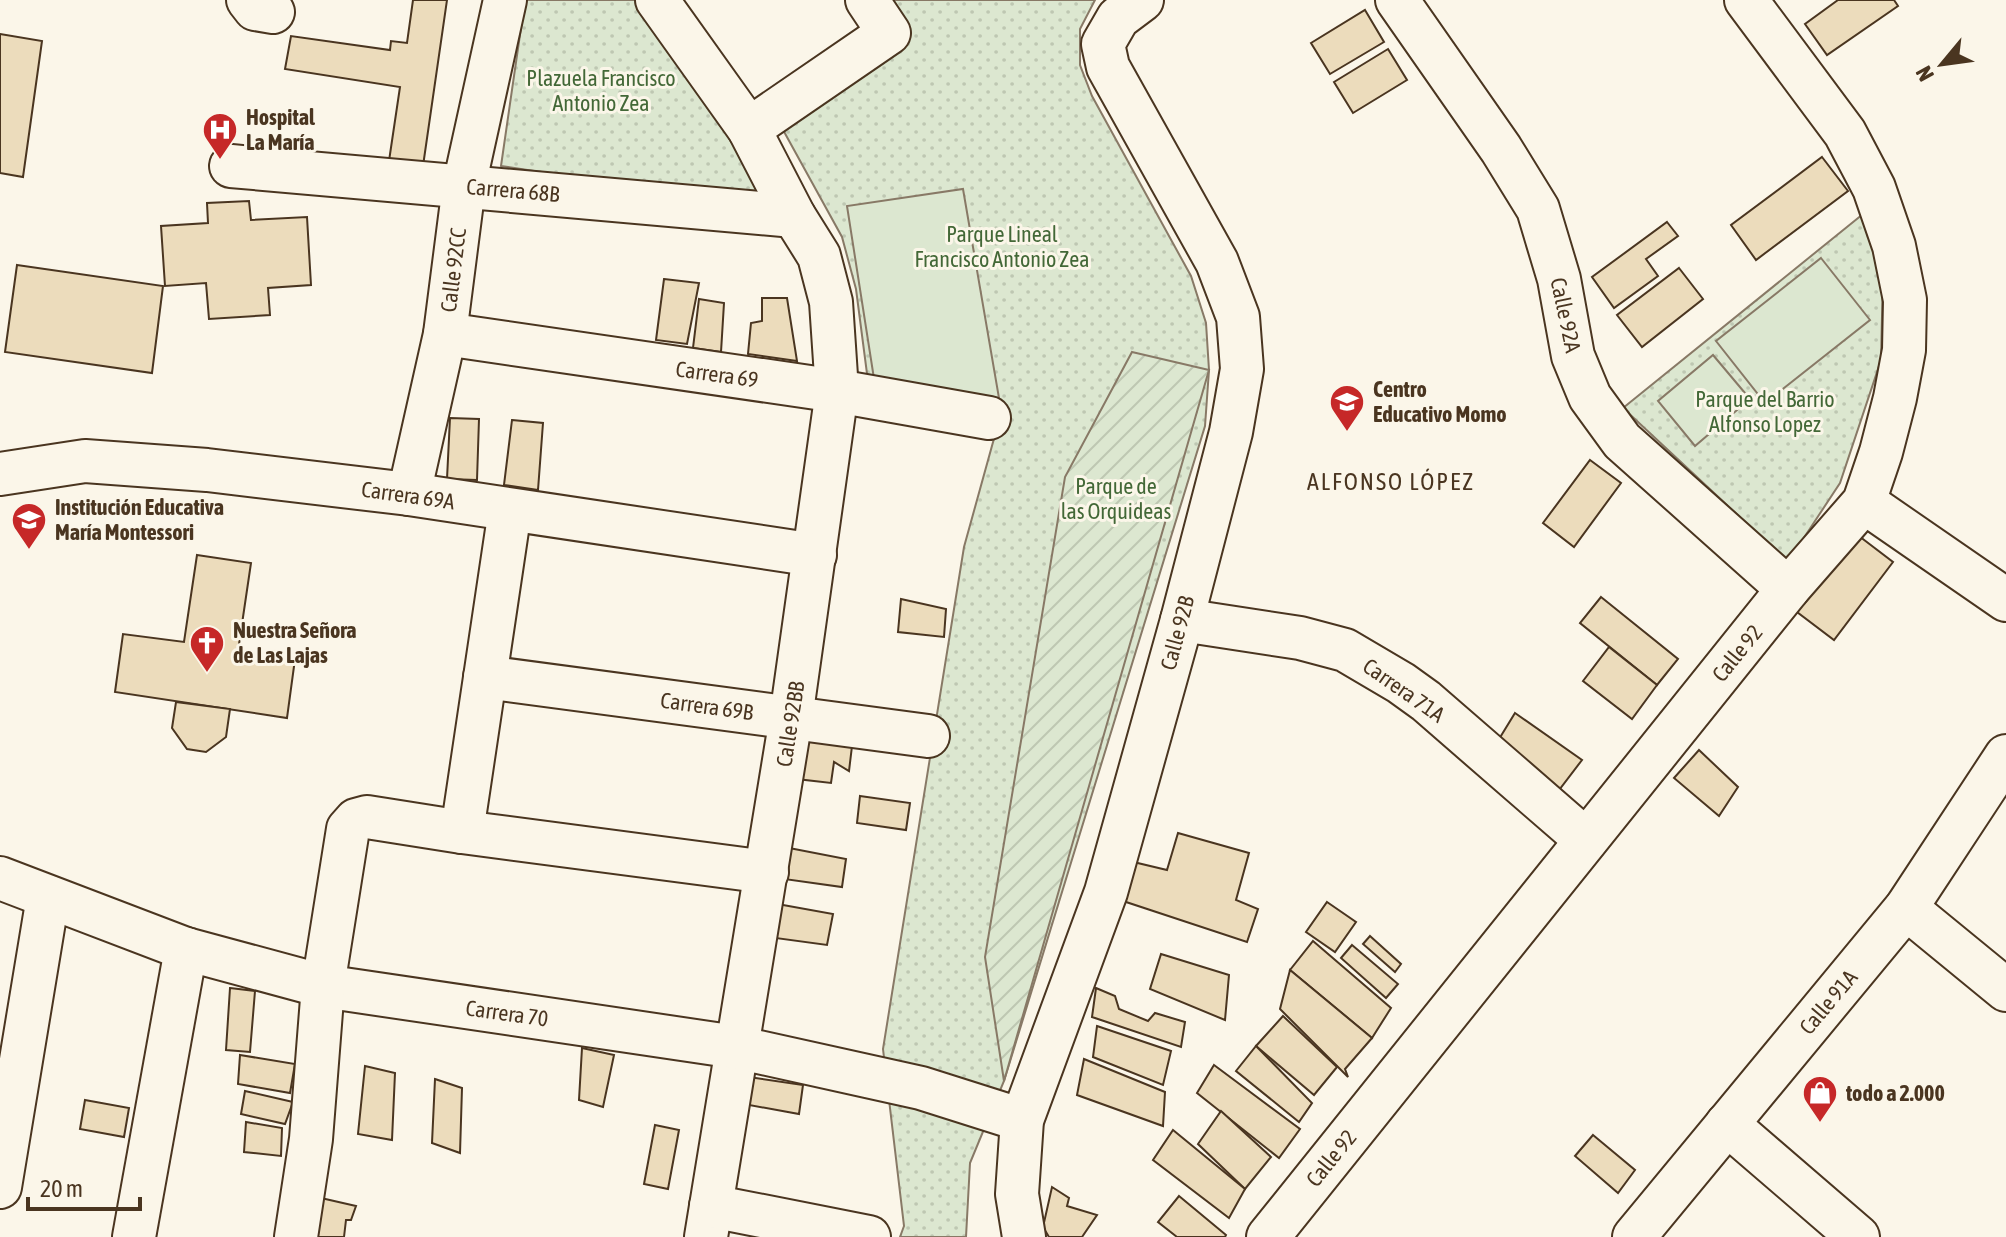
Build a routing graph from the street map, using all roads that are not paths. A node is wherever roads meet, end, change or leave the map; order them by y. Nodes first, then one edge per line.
1 (505, 0) edge
2 (657, 0) edge
3 (1142, 0) edge
4 (1397, 0) edge
5 (1746, 0) edge
6 (878, 17) edge
7 (749, 129) junction
8 (231, 166) dead end
9 (464, 186) junction
10 (794, 216) junction
11 (445, 334) junction
12 (837, 391) junction
13 (989, 418) dead end
14 (0, 474) edge
15 (409, 494) junction
16 (1864, 502) junction
17 (510, 510) junction
18 (815, 555) junction
19 (1788, 589) junction
20 (2006, 600) edge
21 (1182, 620) junction
22 (485, 677) junction
23 (791, 718) junction
24 (928, 736) dead end
25 (2006, 756) edge
26 (462, 832) junction
27 (1586, 840) junction
28 (767, 872) junction
29 (0, 878) edge
30 (48, 897) junction
31 (1906, 908) junction
32 (186, 949) junction
33 (323, 986) junction
34 (2006, 990) edge
35 (736, 1047) junction
36 (1005, 1114) junction
37 (1727, 1124) junction
38 (0, 1187) edge
39 (708, 1221) edge
40 (134, 1237) edge
41 (296, 1237) edge
42 (869, 1237) edge
43 (1024, 1237) edge
44 (1268, 1237) edge
45 (1634, 1237) edge
46 (1858, 1237) edge

1 - 9 street, Calle 92CC
2 - 7 street, Calle 92BB
3 - 21 street, Calle 92B
4 - 19 street, Calle 92A
5 - 16 street, Calle 92
6 - 7 street
7 - 10 street, Calle 92BB
8 - 9 street, Carrera 68B
9 - 10 street, Carrera 68B
9 - 11 street, Calle 92CC
10 - 12 street, Calle 92BB
11 - 12 street, Carrera 69
11 - 15 street, Calle 92CC
12 - 13 street, Carrera 69
12 - 18 street, Calle 92BB
14 - 15 street, Carrera 69A
15 - 17 street, Carrera 69A
16 - 19 street, Calle 92
16 - 20 street
17 - 18 street, Carrera 69A
17 - 22 street
18 - 23 street, Calle 92BB
19 - 27 street, Calle 92
21 - 27 street, Carrera 71A
21 - 36 street, Calle 92B
22 - 23 street, Carrera 69B
22 - 26 street
23 - 24 street, Carrera 69B
23 - 28 street, Calle 92BB
25 - 31 street, Calle 91A
26 - 28 street
26 - 33 street
27 - 44 street, Calle 92
28 - 35 street, Calle 92BB
29 - 30 street, Carrera 70
30 - 32 street, Carrera 70
30 - 38 street
31 - 34 street
31 - 37 street, Calle 91A
32 - 33 street, Carrera 70
32 - 40 street
33 - 35 street, Carrera 70
33 - 41 street
35 - 36 street, Carrera 70
35 - 39 street, Calle 92BB
36 - 43 street, Calle 92B
37 - 45 street, Calle 91A
37 - 46 street
39 - 42 street

